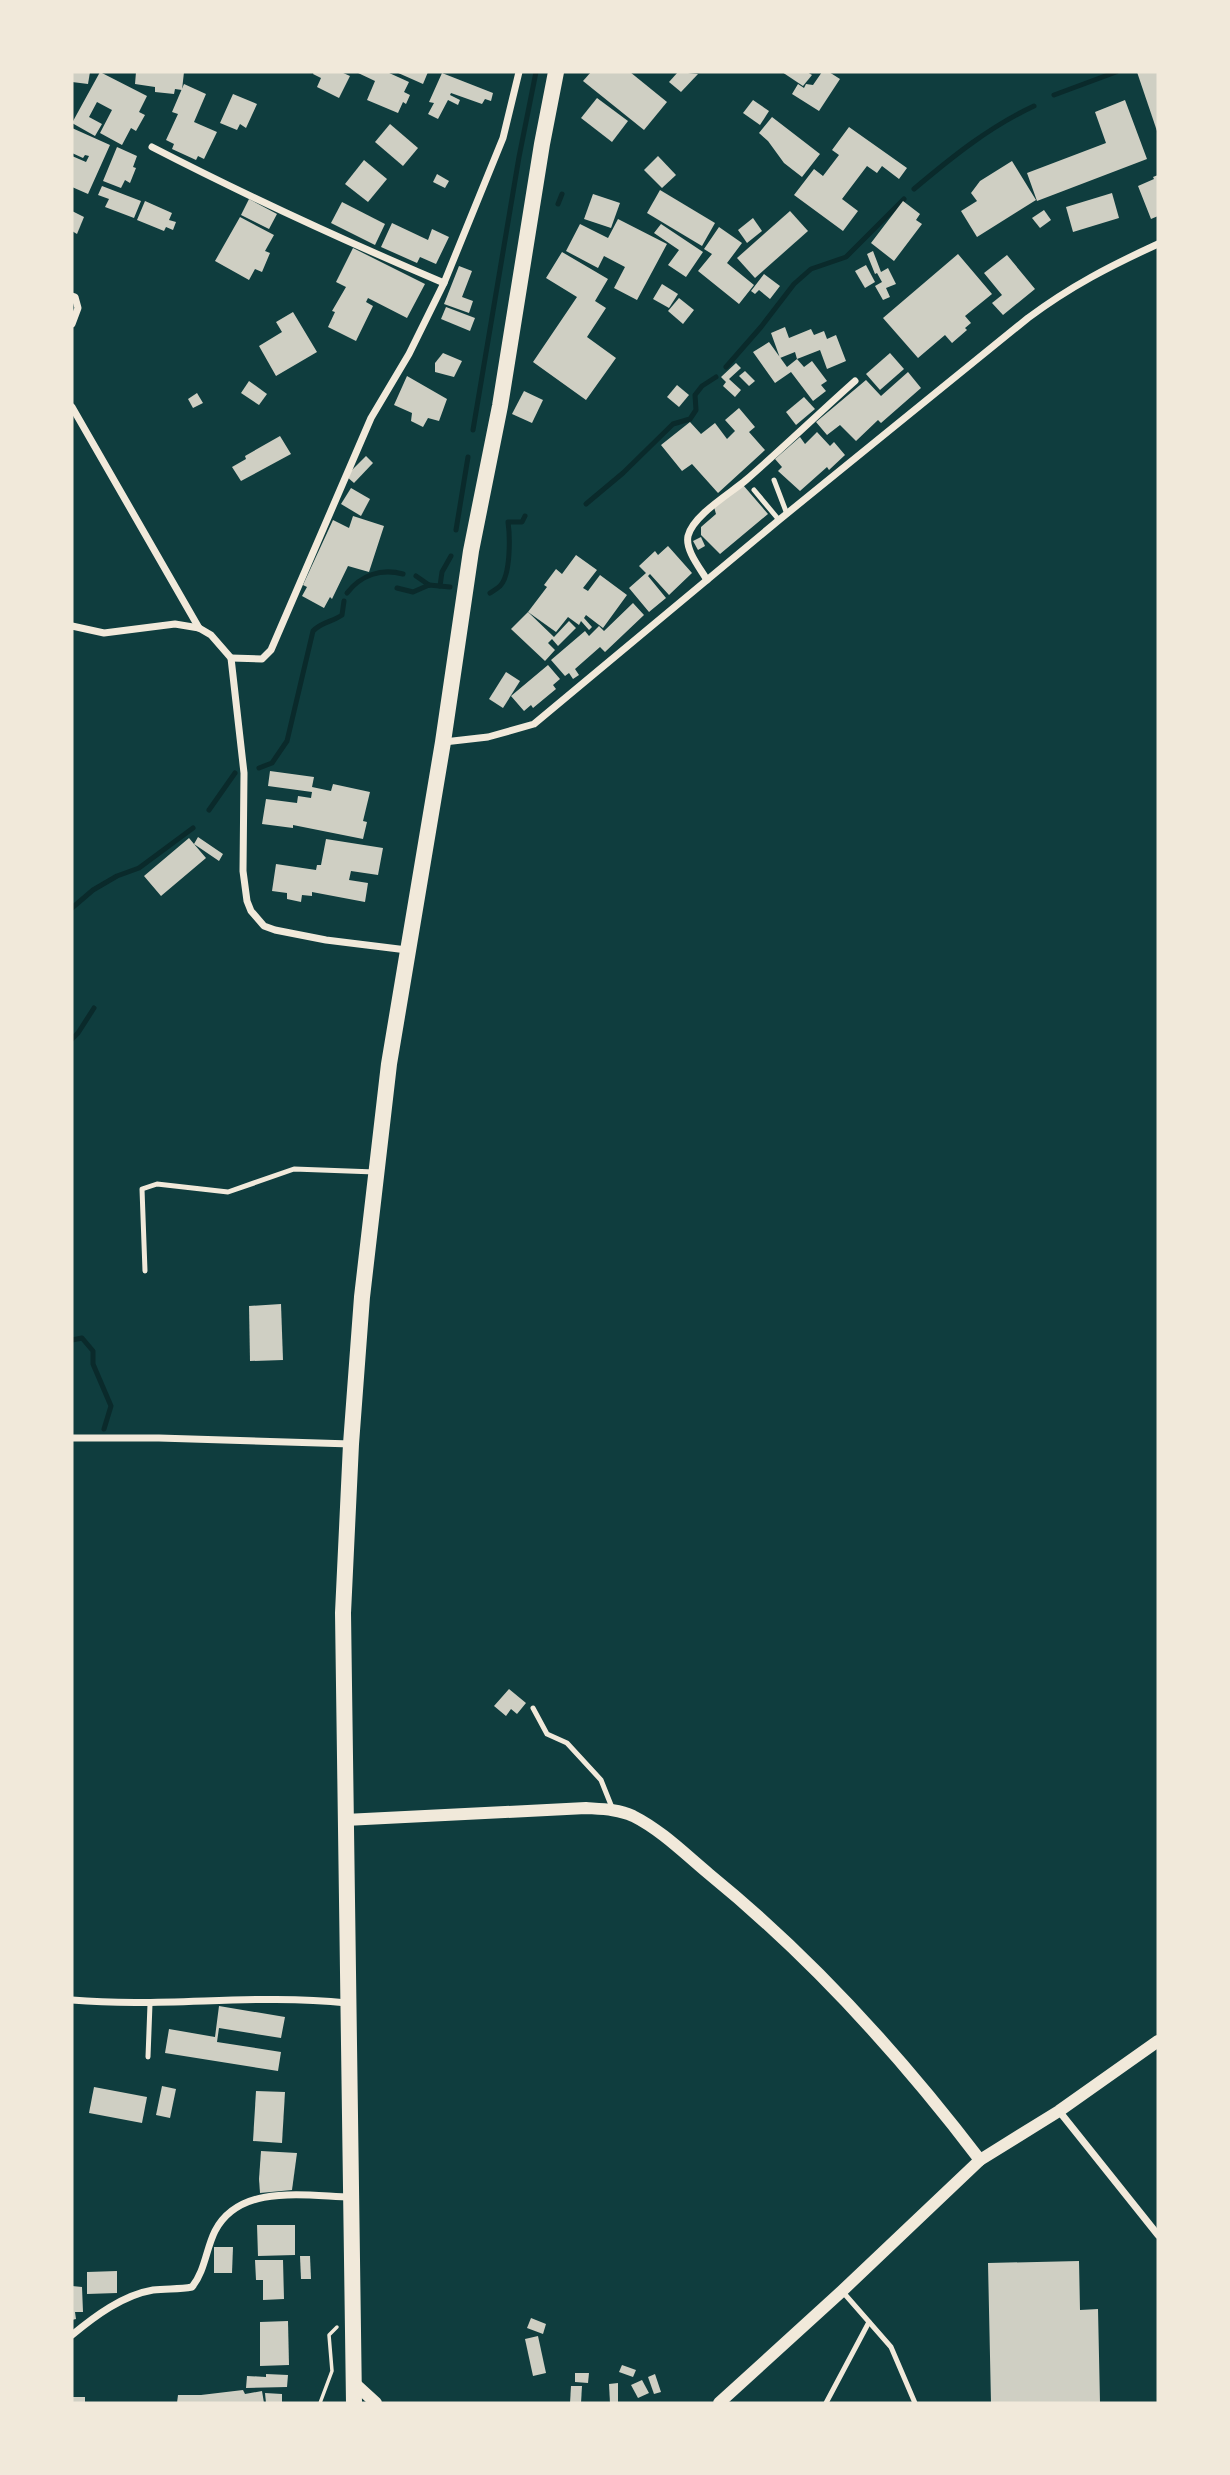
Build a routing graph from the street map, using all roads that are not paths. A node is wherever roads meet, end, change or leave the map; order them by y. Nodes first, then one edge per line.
1 (519, 72) edge
2 (556, 72) edge
3 (152, 147) dead end
4 (1158, 244) edge
5 (444, 283) junction
6 (72, 296) edge
7 (72, 324) edge
8 (855, 381) dead end
9 (72, 407) edge
10 (774, 480) dead end
11 (754, 490) dead end
12 (787, 514) junction
13 (779, 520) junction
14 (707, 580) junction
15 (72, 626) edge
16 (199, 628) junction
17 (231, 658) junction
18 (443, 742) junction
19 (407, 950) junction
20 (375, 1172) junction
21 (145, 1271) dead end
22 (72, 1438) edge
23 (351, 1444) junction
24 (533, 1708) dead end
25 (614, 1810) junction
26 (345, 1820) junction
27 (72, 2000) edge
28 (150, 2004) junction
29 (348, 2004) junction
30 (1158, 2041) edge
31 (148, 2057) dead end
32 (1059, 2111) junction
33 (980, 2160) junction
34 (351, 2197) junction
35 (1157, 2231) edge
36 (842, 2291) junction
37 (869, 2322) junction
38 (72, 2335) edge
39 (354, 2382) junction
40 (354, 2403) edge
41 (376, 2403) edge
42 (719, 2403) edge
43 (826, 2403) edge
44 (915, 2403) edge

1 - 5 street
2 - 18 main road
3 - 5 street
4 - 12 street
5 - 17 street
6 - 7 street
8 - 14 street
9 - 16 street
10 - 12 lane
11 - 13 lane
12 - 13 street
13 - 14 street
14 - 18 street
15 - 16 street
16 - 17 street
17 - 19 street
18 - 19 main road
19 - 20 main road
20 - 21 lane
20 - 23 main road
22 - 23 street
23 - 26 main road
24 - 25 lane
25 - 26 street
25 - 33 street
26 - 29 main road
27 - 28 street
28 - 29 street
28 - 31 lane
29 - 34 main road
30 - 32 street
32 - 33 street
32 - 35 street
33 - 36 street
34 - 38 street
34 - 39 main road
36 - 37 lane
36 - 42 street
37 - 43 lane
37 - 44 lane
39 - 40 main road
39 - 41 street

